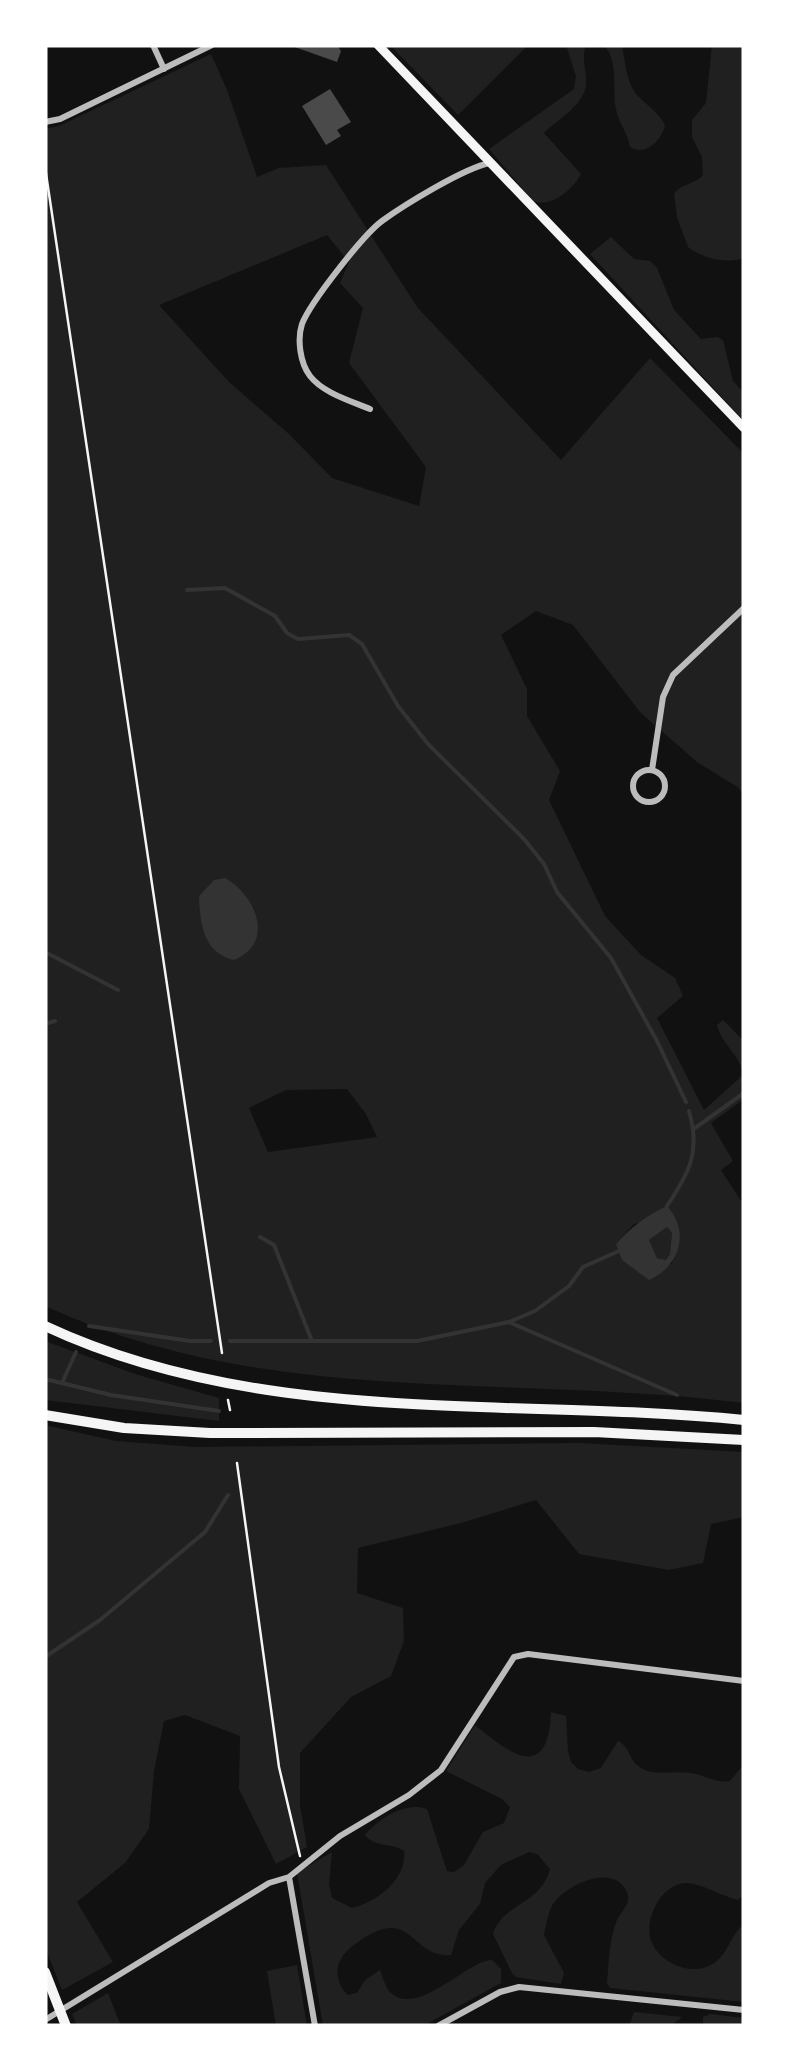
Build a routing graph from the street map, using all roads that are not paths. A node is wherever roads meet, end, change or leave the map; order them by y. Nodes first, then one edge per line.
1 (153, 45) edge
2 (212, 45) edge
3 (378, 45) edge
4 (164, 68) junction
5 (45, 122) edge
6 (490, 163) junction
7 (370, 409) dead end
8 (744, 428) edge
9 (744, 608) edge
10 (652, 770) junction
11 (45, 1326) edge
12 (45, 1415) edge
13 (744, 1420) edge
14 (744, 1440) edge
15 (744, 1680) edge
16 (288, 1877) junction
17 (45, 1972) edge
18 (744, 2010) edge
19 (45, 2020) edge
20 (66, 2026) edge
21 (314, 2026) edge
22 (438, 2026) edge

1 - 4 street
2 - 4 street
3 - 6 main road
4 - 5 street
6 - 7 street
6 - 8 main road
9 - 10 street
10 - 10 street
11 - 13 highway
12 - 14 highway
15 - 16 street
16 - 19 street
16 - 21 street
17 - 20 highway
18 - 22 street

